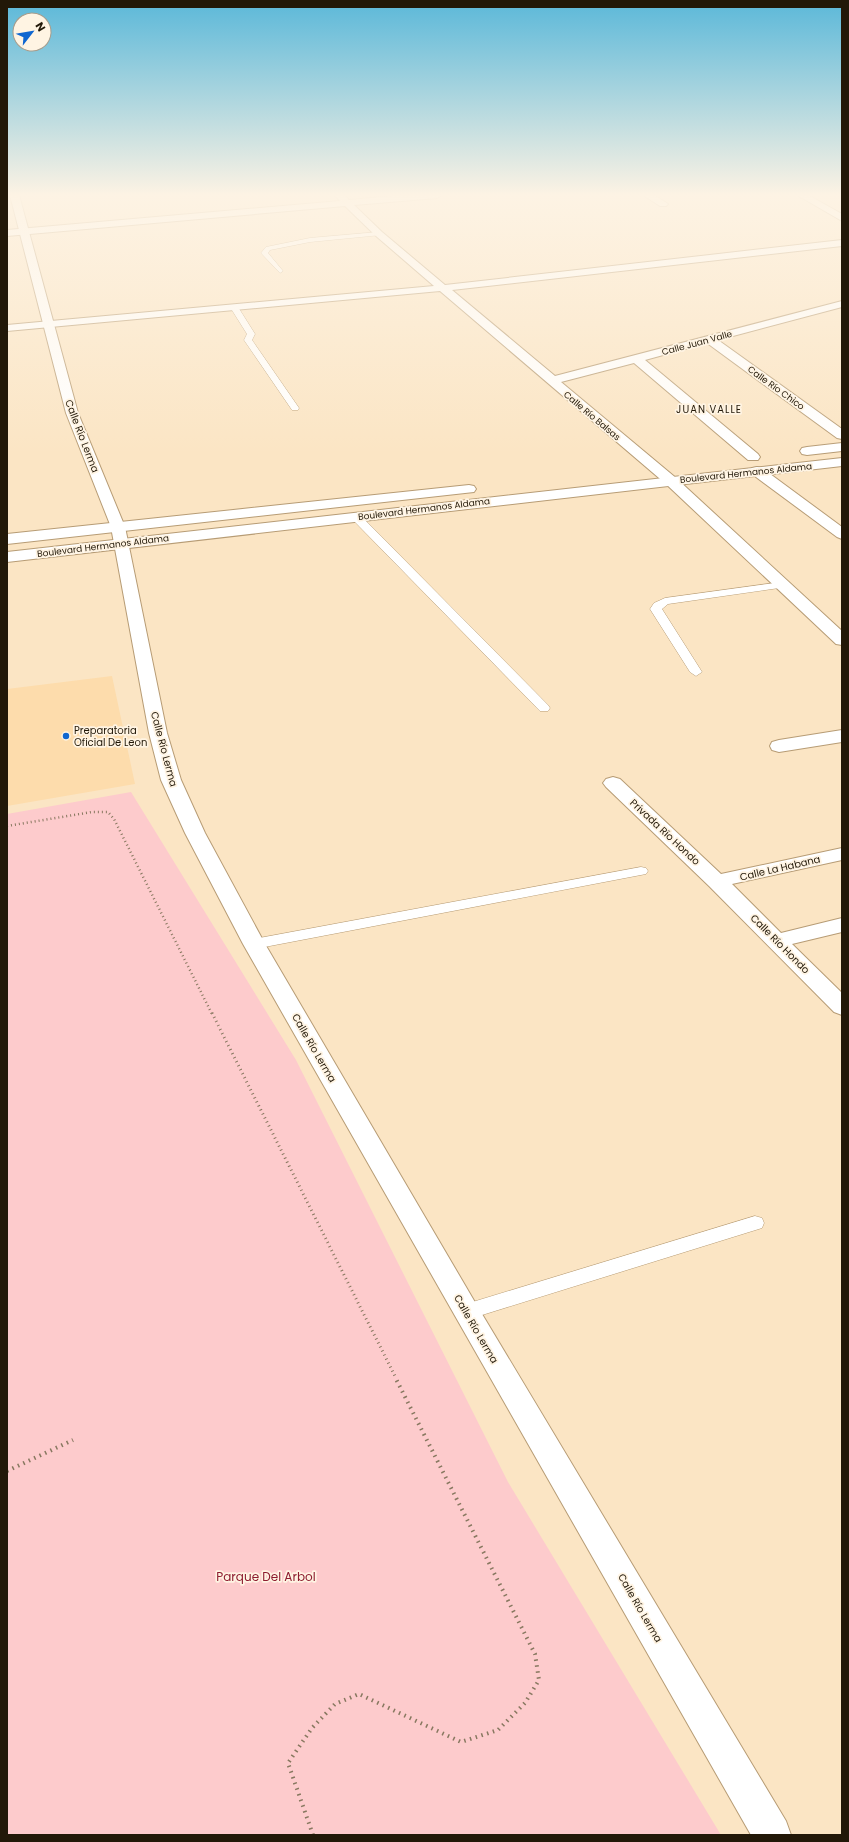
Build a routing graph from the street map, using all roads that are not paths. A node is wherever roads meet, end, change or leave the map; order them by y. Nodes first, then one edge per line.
1 (35, 281) edge
2 (435, 281) edge
3 (505, 281) edge
4 (443, 288) junction
5 (842, 304) edge
6 (234, 307) junction
7 (46, 324) junction
8 (7, 328) edge
9 (710, 340) junction
10 (638, 359) junction
11 (551, 381) junction
12 (295, 408) dead end
13 (842, 435) edge
14 (842, 447) edge
15 (797, 452) dead end
16 (768, 455) dead end
17 (753, 457) junction
18 (737, 458) dead end
19 (842, 462) edge
20 (676, 465) dead end
21 (654, 468) junction
22 (638, 470) dead end
23 (757, 472) junction
24 (671, 481) junction
25 (483, 487) dead end
26 (356, 517) junction
27 (842, 534) edge
28 (119, 535) junction
29 (7, 539) edge
30 (7, 557) edge
31 (782, 585) junction
32 (842, 640) edge
33 (696, 672) dead end
34 (544, 708) dead end
35 (842, 736) edge
36 (778, 746) dead end
37 (613, 783) dead end
38 (842, 854) edge
39 (641, 872) dead end
40 (718, 882) junction
41 (842, 925) edge
42 (776, 940) junction
43 (254, 944) junction
44 (841, 1005) edge
45 (755, 1223) dead end
46 (466, 1312) junction
47 (772, 1835) edge

1 - 7 street, Calle Río Lerma
2 - 4 street, Calle Río Balsas
3 - 4 street
4 - 6 street
4 - 11 street, Calle Río Balsas
5 - 9 street, Calle Juan Valle
6 - 7 street
6 - 12 lane
7 - 8 street
7 - 28 street, Calle Río Lerma
9 - 10 street, Calle Juan Valle
9 - 13 street, Calle Río Chico
10 - 11 street, Calle Juan Valle
10 - 17 street
11 - 21 street, Calle Río Balsas
14 - 15 street, Boulevard Hermanos Aldama
16 - 17 street, Boulevard Hermanos Aldama
17 - 18 street, Boulevard Hermanos Aldama
19 - 23 street, Boulevard Hermanos Aldama
20 - 21 street, Boulevard Hermanos Aldama
21 - 22 street, Boulevard Hermanos Aldama
21 - 24 street, Calle Río Balsas
23 - 24 street, Boulevard Hermanos Aldama
23 - 27 street
24 - 26 street, Boulevard Hermanos Aldama
24 - 31 street, Calle Río Balsas
25 - 28 street, Boulevard Hermanos Aldama
26 - 28 street, Boulevard Hermanos Aldama
26 - 34 lane
28 - 29 street, Boulevard Hermanos Aldama
28 - 30 street, Boulevard Hermanos Aldama
28 - 43 street, Calle Río Lerma
31 - 32 street, Calle Río Balsas
31 - 33 lane
35 - 36 street
37 - 40 street, Privada Río Hondo
38 - 40 street, Calle La Habana
39 - 43 lane
40 - 42 street, Calle Río Hondo
41 - 42 street
42 - 44 street, Calle Río Hondo
43 - 46 street, Calle Río Lerma
45 - 46 lane
46 - 47 street, Calle Río Lerma

